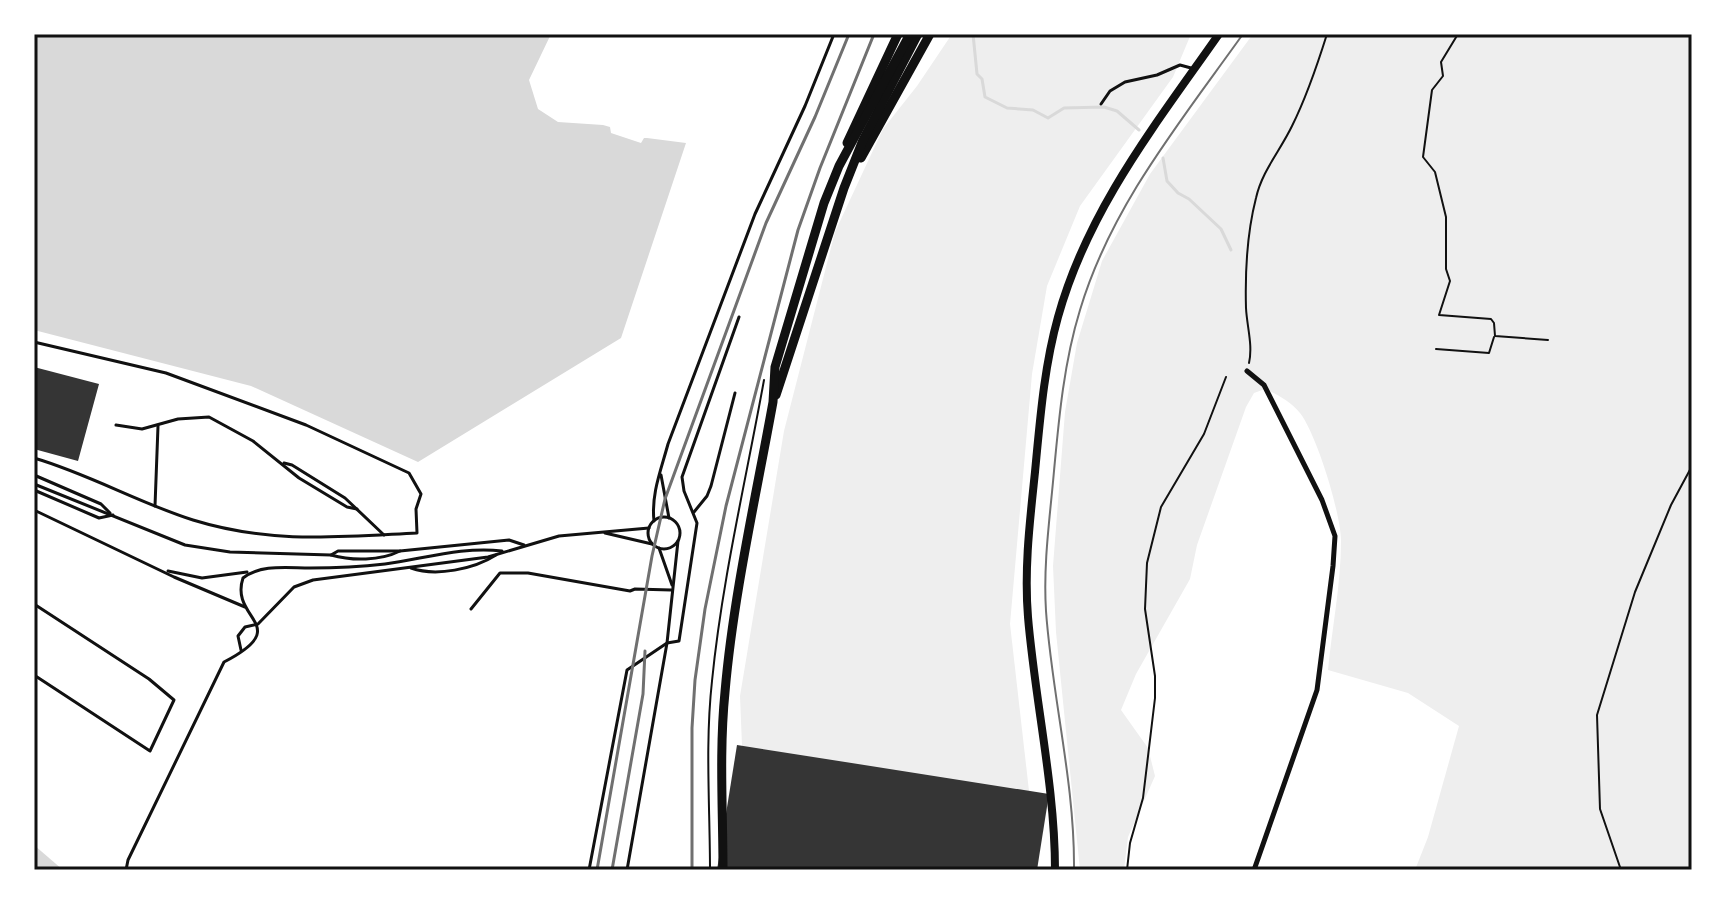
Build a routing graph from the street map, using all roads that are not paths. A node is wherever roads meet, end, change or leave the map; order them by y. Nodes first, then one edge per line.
1 (834, 34) edge
2 (898, 34) edge
3 (910, 34) edge
4 (918, 34) edge
5 (930, 34) edge
6 (1219, 34) edge
7 (1194, 70) junction
8 (1101, 104) dead end
9 (839, 166) junction
10 (852, 171) junction
11 (739, 317) dead end
12 (34, 342) edge
13 (1247, 371) road end
14 (735, 393) dead end
15 (773, 402) junction
16 (158, 424) junction
17 (116, 425) dead end
18 (34, 458) edge
19 (282, 462) junction
20 (34, 475) edge
21 (661, 475) junction
22 (34, 484) edge
23 (34, 490) edge
24 (155, 506) junction
25 (357, 509) junction
26 (34, 510) edge
27 (693, 512) junction
28 (113, 515) junction
29 (669, 518) junction
30 (654, 521) junction
31 (649, 528) junction
32 (601, 532) junction
33 (384, 535) junction
34 (678, 541) junction
35 (653, 544) junction
36 (526, 546) junction
37 (659, 548) junction
38 (400, 551) junction
39 (502, 551) junction
40 (331, 555) junction
41 (407, 567) junction
42 (167, 571) junction
43 (251, 572) junction
44 (672, 588) junction
45 (34, 604) edge
46 (247, 607) junction
47 (471, 609) dead end
48 (258, 624) junction
49 (667, 643) junction
50 (241, 650) junction
51 (34, 675) edge
52 (126, 870) edge
53 (589, 870) edge
54 (627, 870) edge
55 (723, 870) edge
56 (1055, 870) edge
57 (1254, 870) edge

1 - 21 lane
2 - 9 highway
3 - 9 highway
4 - 10 highway
5 - 10 highway
6 - 7 main road
7 - 8 lane
7 - 56 main road
9 - 15 highway
10 - 15 highway
11 - 27 lane
12 - 33 lane
13 - 57 street
14 - 27 lane
15 - 55 highway
16 - 17 lane
16 - 19 lane
16 - 24 lane
18 - 24 lane
19 - 25 lane
19 - 25 lane
20 - 28 lane
21 - 29 lane
21 - 30 lane
22 - 28 lane
23 - 28 lane
24 - 33 lane
25 - 33 lane
26 - 42 lane
27 - 49 lane
28 - 40 lane
29 - 30 lane
29 - 34 lane
30 - 31 lane
31 - 32 lane
31 - 35 lane
32 - 35 lane
32 - 36 lane
34 - 37 lane
34 - 44 lane
35 - 37 lane
36 - 38 lane
36 - 39 lane
37 - 44 lane
38 - 40 lane
38 - 40 lane
39 - 41 lane
39 - 41 lane
39 - 43 lane
41 - 48 lane
42 - 43 lane
42 - 46 lane
43 - 46 lane
44 - 47 lane
44 - 49 lane
45 - 51 lane
46 - 48 lane
48 - 50 lane
48 - 50 lane
49 - 53 lane
49 - 54 lane
50 - 52 lane

